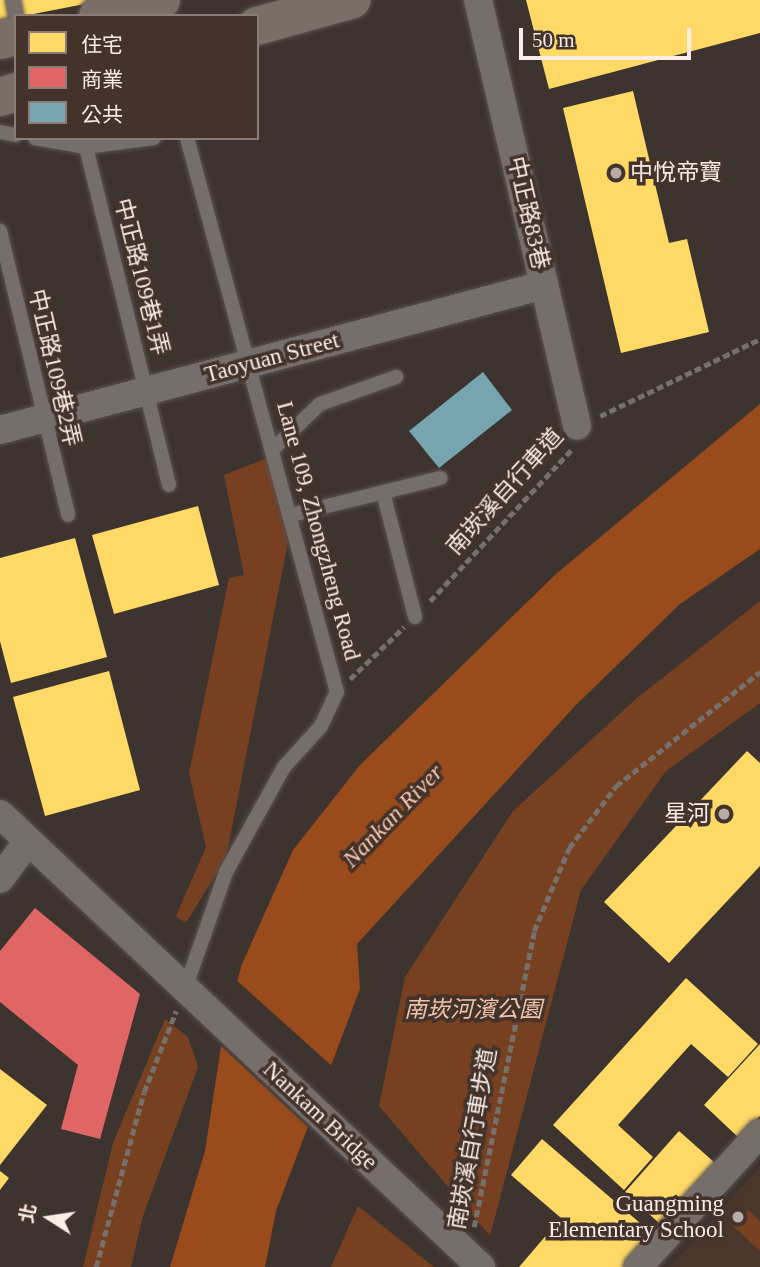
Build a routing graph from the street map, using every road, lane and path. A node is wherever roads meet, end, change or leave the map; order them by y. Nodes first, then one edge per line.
1 (352, 0) edge
2 (478, 0) edge
3 (158, 4) edge
4 (108, 14) edge
5 (259, 25) edge
6 (46, 140) edge
7 (139, 140) edge
8 (188, 140) edge
9 (86, 147) junction
10 (0, 231) edge
11 (544, 285) junction
12 (760, 339) edge
13 (249, 364) junction
14 (396, 377) dead end
15 (145, 392) junction
16 (41, 420) junction
17 (577, 426) junction
18 (0, 430) edge
19 (273, 449) junction
20 (440, 478) dead end
21 (169, 485) dead end
22 (383, 492) junction
23 (291, 514) junction
24 (68, 516) dead end
25 (415, 617) junction
26 (760, 672) edge
27 (337, 692) junction
28 (0, 814) edge
29 (28, 841) junction
30 (0, 879) edge
31 (185, 989) junction
32 (760, 1133) edge
33 (464, 1238) junction
34 (96, 1267) edge
35 (481, 1267) edge
36 (638, 1267) edge

1 - 5 main road
2 - 11 street, 中正路83巷
3 - 4 main road
6 - 9 lane
7 - 9 lane
8 - 13 lane, Lane 109, Zhongzheng Road
9 - 15 lane, 中正路109巷1弄
10 - 16 lane, 中正路109巷2弄
11 - 13 street, Taoyuan Street
11 - 17 street, 中正路83巷
12 - 17 path, 南崁溪自行車道
13 - 15 street, Taoyuan Street
13 - 19 lane, Lane 109, Zhongzheng Road
14 - 19 lane
15 - 16 street, Taoyuan Street
15 - 21 lane, 中正路109巷1弄
16 - 18 street, Taoyuan Street
16 - 24 lane, 中正路109巷2弄
17 - 25 path, 南崁溪自行車道
19 - 23 lane, Lane 109, Zhongzheng Road
20 - 22 lane
22 - 23 lane
22 - 25 lane
23 - 27 lane, Lane 109, Zhongzheng Road
25 - 27 path, 南崁溪自行車道
26 - 33 path, 南崁溪自行車步道
27 - 31 lane, Lane 109, Zhongzheng Road
28 - 29 street, Nankam Bridge
29 - 30 street
29 - 31 street, Nankam Bridge
31 - 33 street, Nankam Bridge
31 - 34 path
32 - 36 street
33 - 35 street, Nankam Bridge

